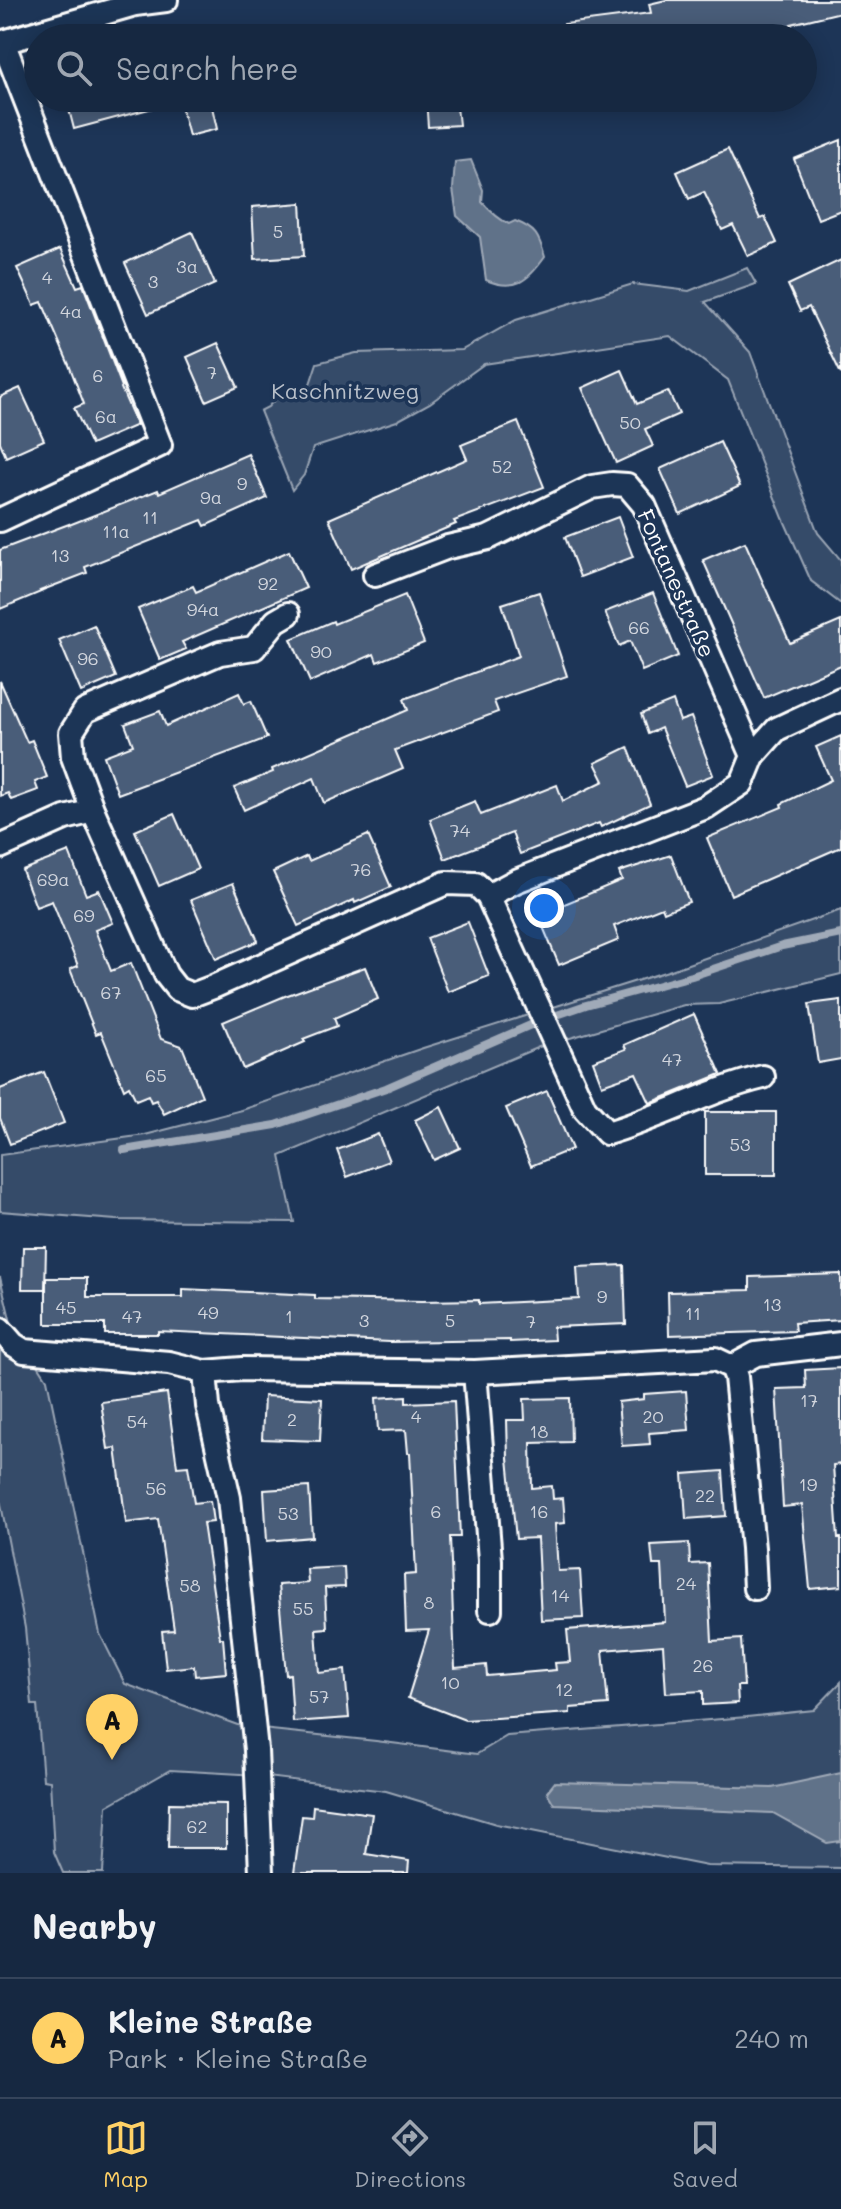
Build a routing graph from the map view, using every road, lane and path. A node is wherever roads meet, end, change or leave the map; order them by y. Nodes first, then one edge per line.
1 (166, 0) edge
2 (65, 24) edge
3 (24, 36) edge
4 (2, 42) edge
5 (24, 98) edge
6 (29, 112) edge
7 (0, 520) edge
8 (375, 575) dead end
9 (288, 614) dead end
10 (841, 699) edge
11 (753, 756) junction
12 (93, 811) junction
13 (0, 847) edge
14 (488, 896) junction
15 (763, 1077) dead end
16 (0, 1329) edge
17 (841, 1344) edge
18 (732, 1367) junction
19 (205, 1372) junction
20 (475, 1372) junction
21 (755, 1588) dead end
22 (490, 1610) dead end
23 (261, 1873) edge

1 - 2 street
3 - 4 street
4 - 5 street
6 - 7 street
8 - 11 street, Fontanestraße
9 - 12 street
10 - 11 street
11 - 14 street
12 - 13 street
12 - 14 street
14 - 15 street
16 - 19 street
17 - 18 street
18 - 20 street
18 - 21 street
19 - 20 street
19 - 23 street
20 - 22 street

